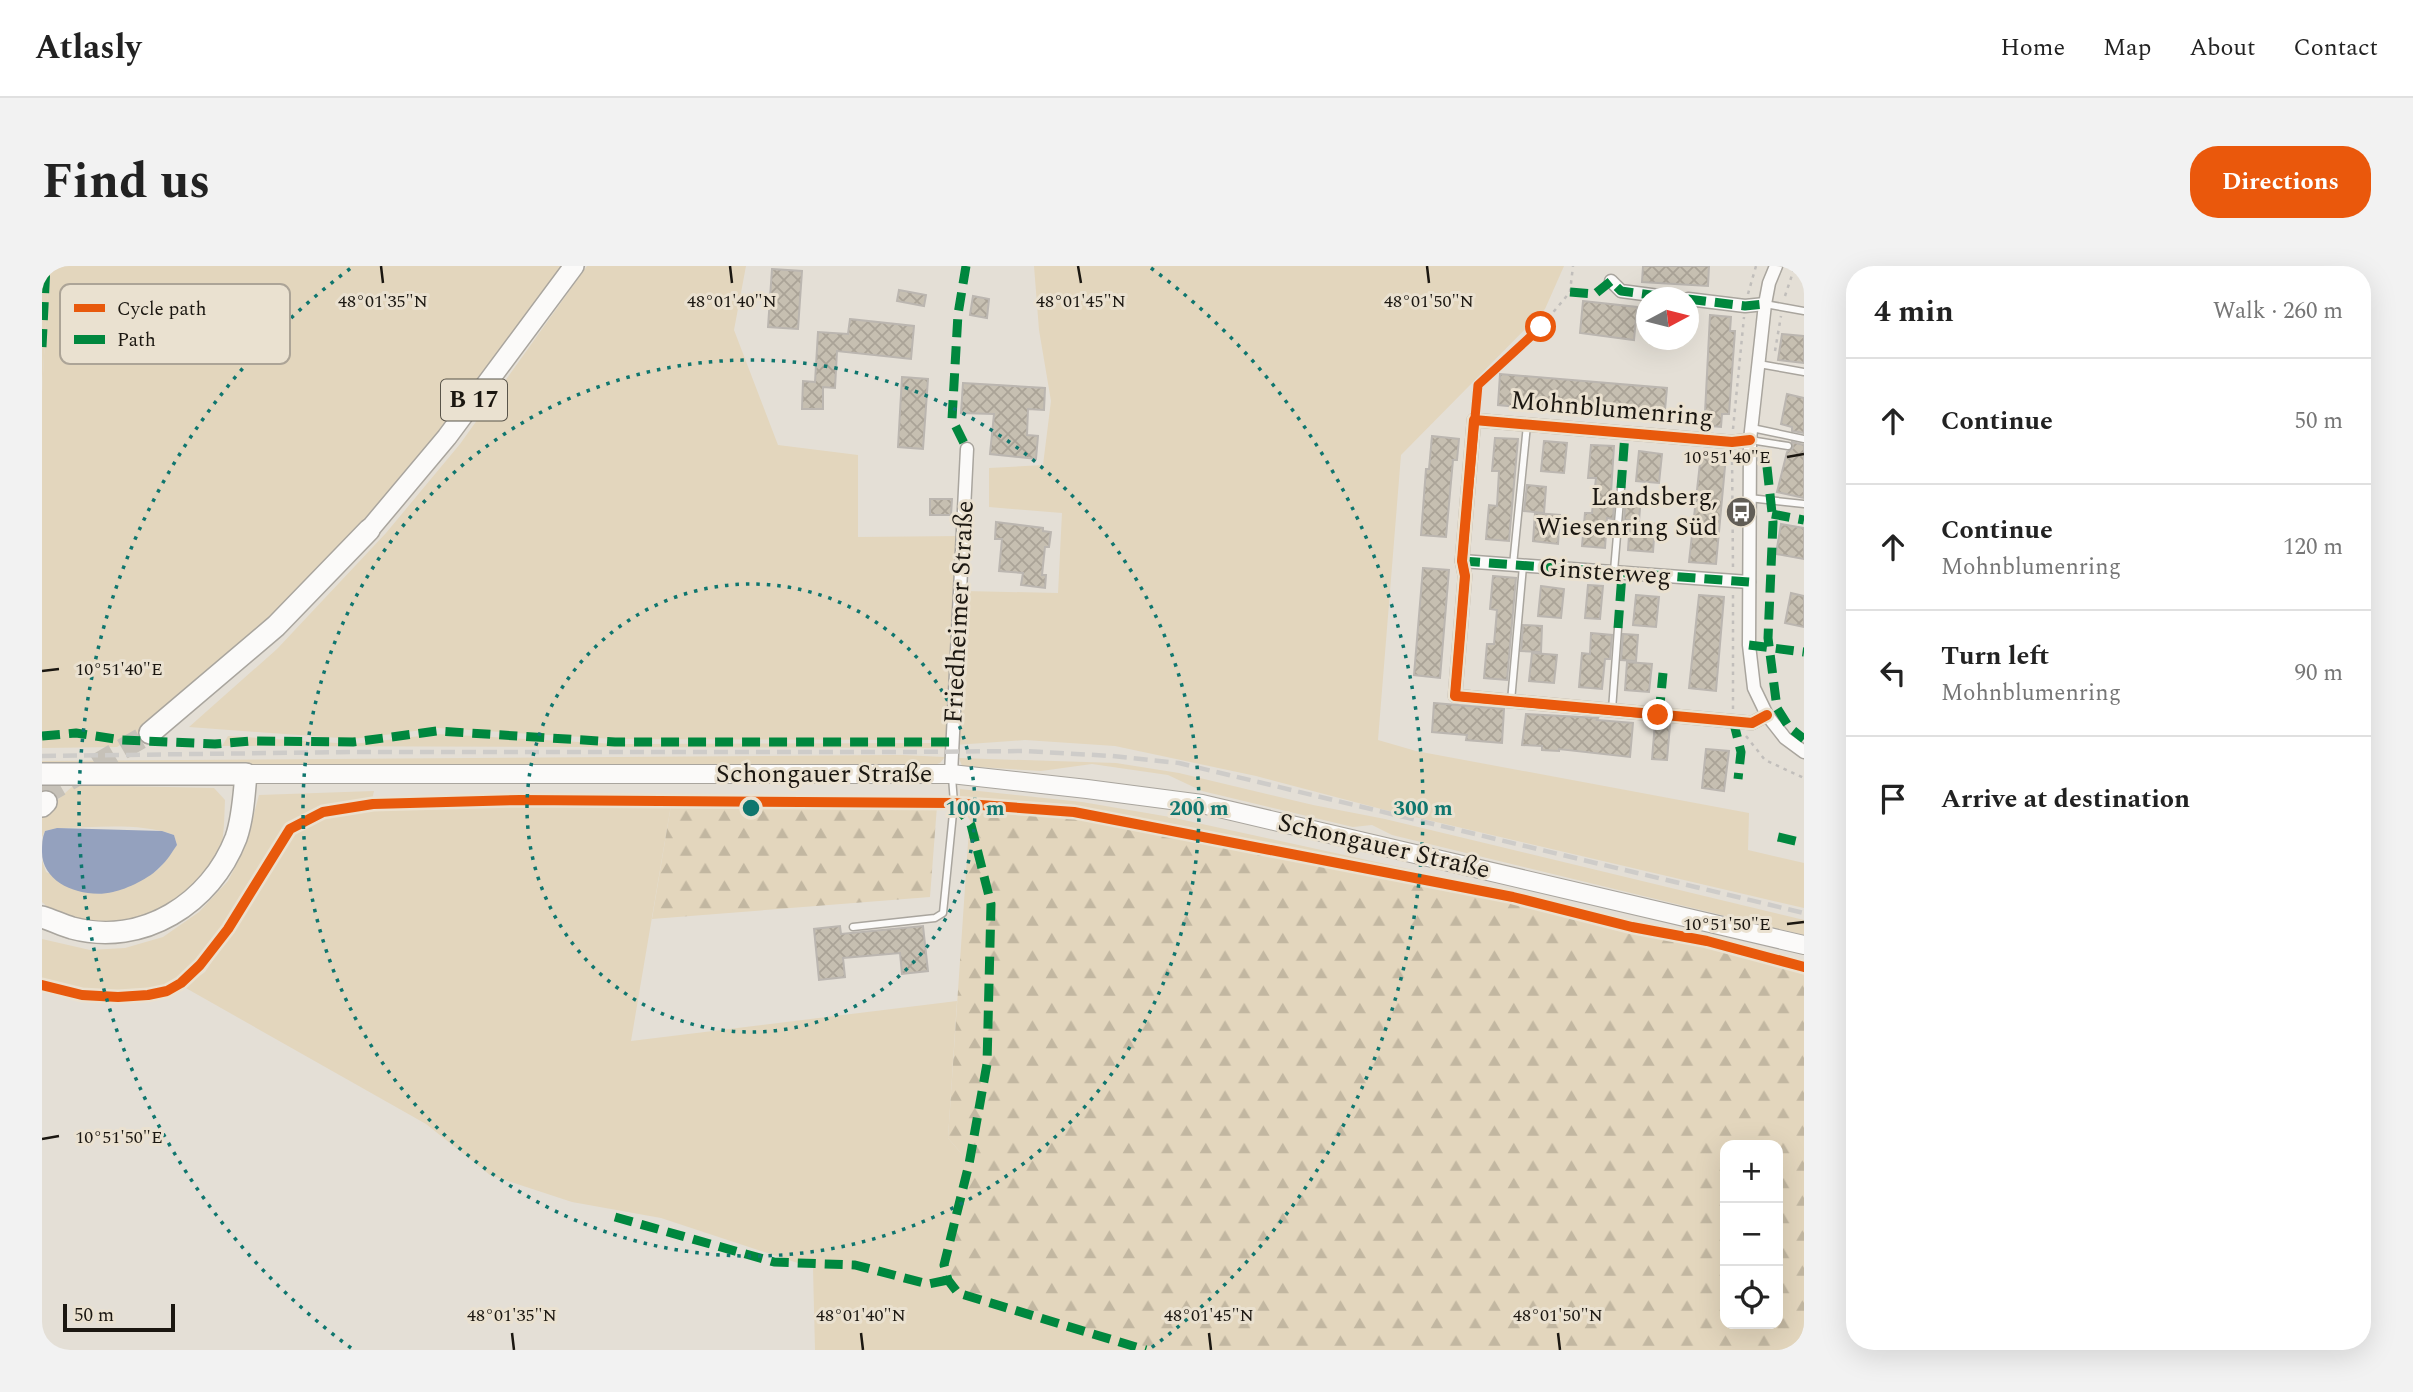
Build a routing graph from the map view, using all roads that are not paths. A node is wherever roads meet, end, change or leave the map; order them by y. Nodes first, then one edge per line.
1 (574, 266) edge
2 (1776, 266) edge
3 (1611, 281) dead end
4 (1636, 293) edge
5 (1699, 300) edge
6 (1765, 304) junction
7 (1804, 312) edge
8 (1759, 364) junction
9 (1804, 372) edge
10 (1527, 425) junction
11 (1751, 434) junction
12 (1804, 439) edge
13 (1788, 446) dead end
14 (967, 449) dead end
15 (1620, 488) dead end
16 (1749, 498) junction
17 (1804, 504) edge
18 (369, 530) joint
19 (1462, 561) junction
20 (1518, 565) junction
21 (1614, 573) junction
22 (1749, 582) junction
23 (1618, 628) dead end
24 (1511, 701) junction
25 (1612, 710) junction
26 (1767, 715) junction
27 (149, 733) tunnel mouth
28 (1804, 752) edge
29 (42, 774) edge
30 (246, 774) junction
31 (951, 774) junction
32 (45, 917) edge
33 (853, 927) dead end
34 (1804, 945) edge

1 - 18 main road, B 17
2 - 6 street
3 - 4 street
5 - 6 street
6 - 7 lane
6 - 8 street
8 - 9 lane
8 - 11 street
10 - 11 street, Mohnblumenring
10 - 19 street, Mohnblumenring
10 - 20 lane
11 - 12 lane
11 - 13 lane
11 - 16 street
14 - 31 street, Friedheimer Straße
15 - 21 lane
16 - 17 lane
16 - 22 street
18 - 27 highway, B 17
19 - 20 street, Ginsterweg
19 - 24 street, Mohnblumenring
20 - 21 street, Ginsterweg
20 - 24 lane
21 - 22 street, Ginsterweg
22 - 26 street
23 - 25 lane
24 - 25 street, Mohnblumenring
25 - 26 street, Mohnblumenring
26 - 28 street
29 - 30 highway
30 - 31 main road, Schongauer Straße
30 - 32 highway
31 - 33 lane
31 - 34 main road, Schongauer Straße

